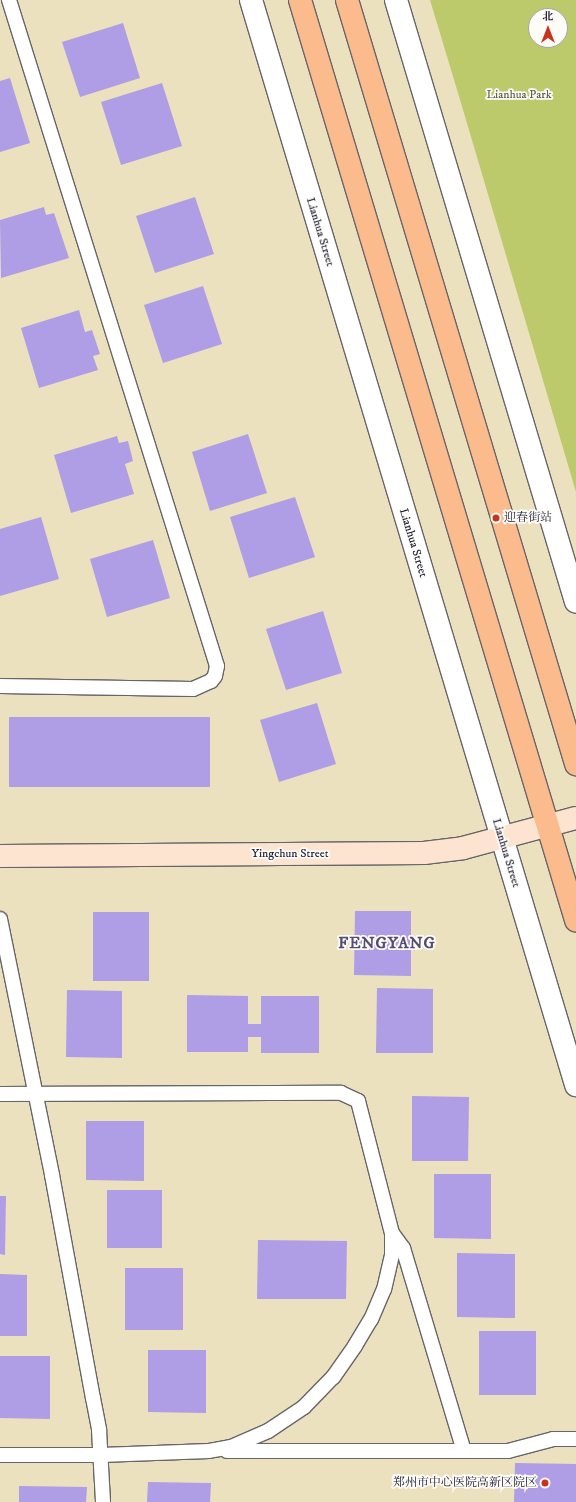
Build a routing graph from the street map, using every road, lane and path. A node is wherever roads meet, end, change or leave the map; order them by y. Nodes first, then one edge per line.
1 (9, 0) edge
2 (251, 0) edge
3 (300, 0) edge
4 (347, 0) edge
5 (396, 0) edge
6 (576, 602) edge
7 (0, 686) edge
8 (576, 764) edge
9 (576, 818) edge
10 (548, 826) junction
11 (502, 838) junction
12 (0, 856) edge
13 (0, 918) edge
14 (576, 920) edge
15 (576, 1085) edge
16 (35, 1093) junction
17 (0, 1094) edge
18 (392, 1233) junction
19 (576, 1439) edge
20 (209, 1451) junction
21 (464, 1452) junction
22 (0, 1455) edge
23 (101, 1455) junction
24 (103, 1502) edge

1 - 7 lane
2 - 11 street, Lianhua Street
3 - 10 main road
4 - 8 main road
5 - 6 street
9 - 10 street, Yingchun Street
10 - 11 street, Yingchun Street
10 - 14 main road
11 - 12 street, Yingchun Street
11 - 15 street, Lianhua Street
13 - 16 lane
16 - 17 lane
16 - 18 lane
16 - 23 lane
18 - 20 lane
18 - 21 lane
19 - 21 lane
20 - 21 lane
20 - 23 lane
22 - 23 lane
23 - 24 lane

